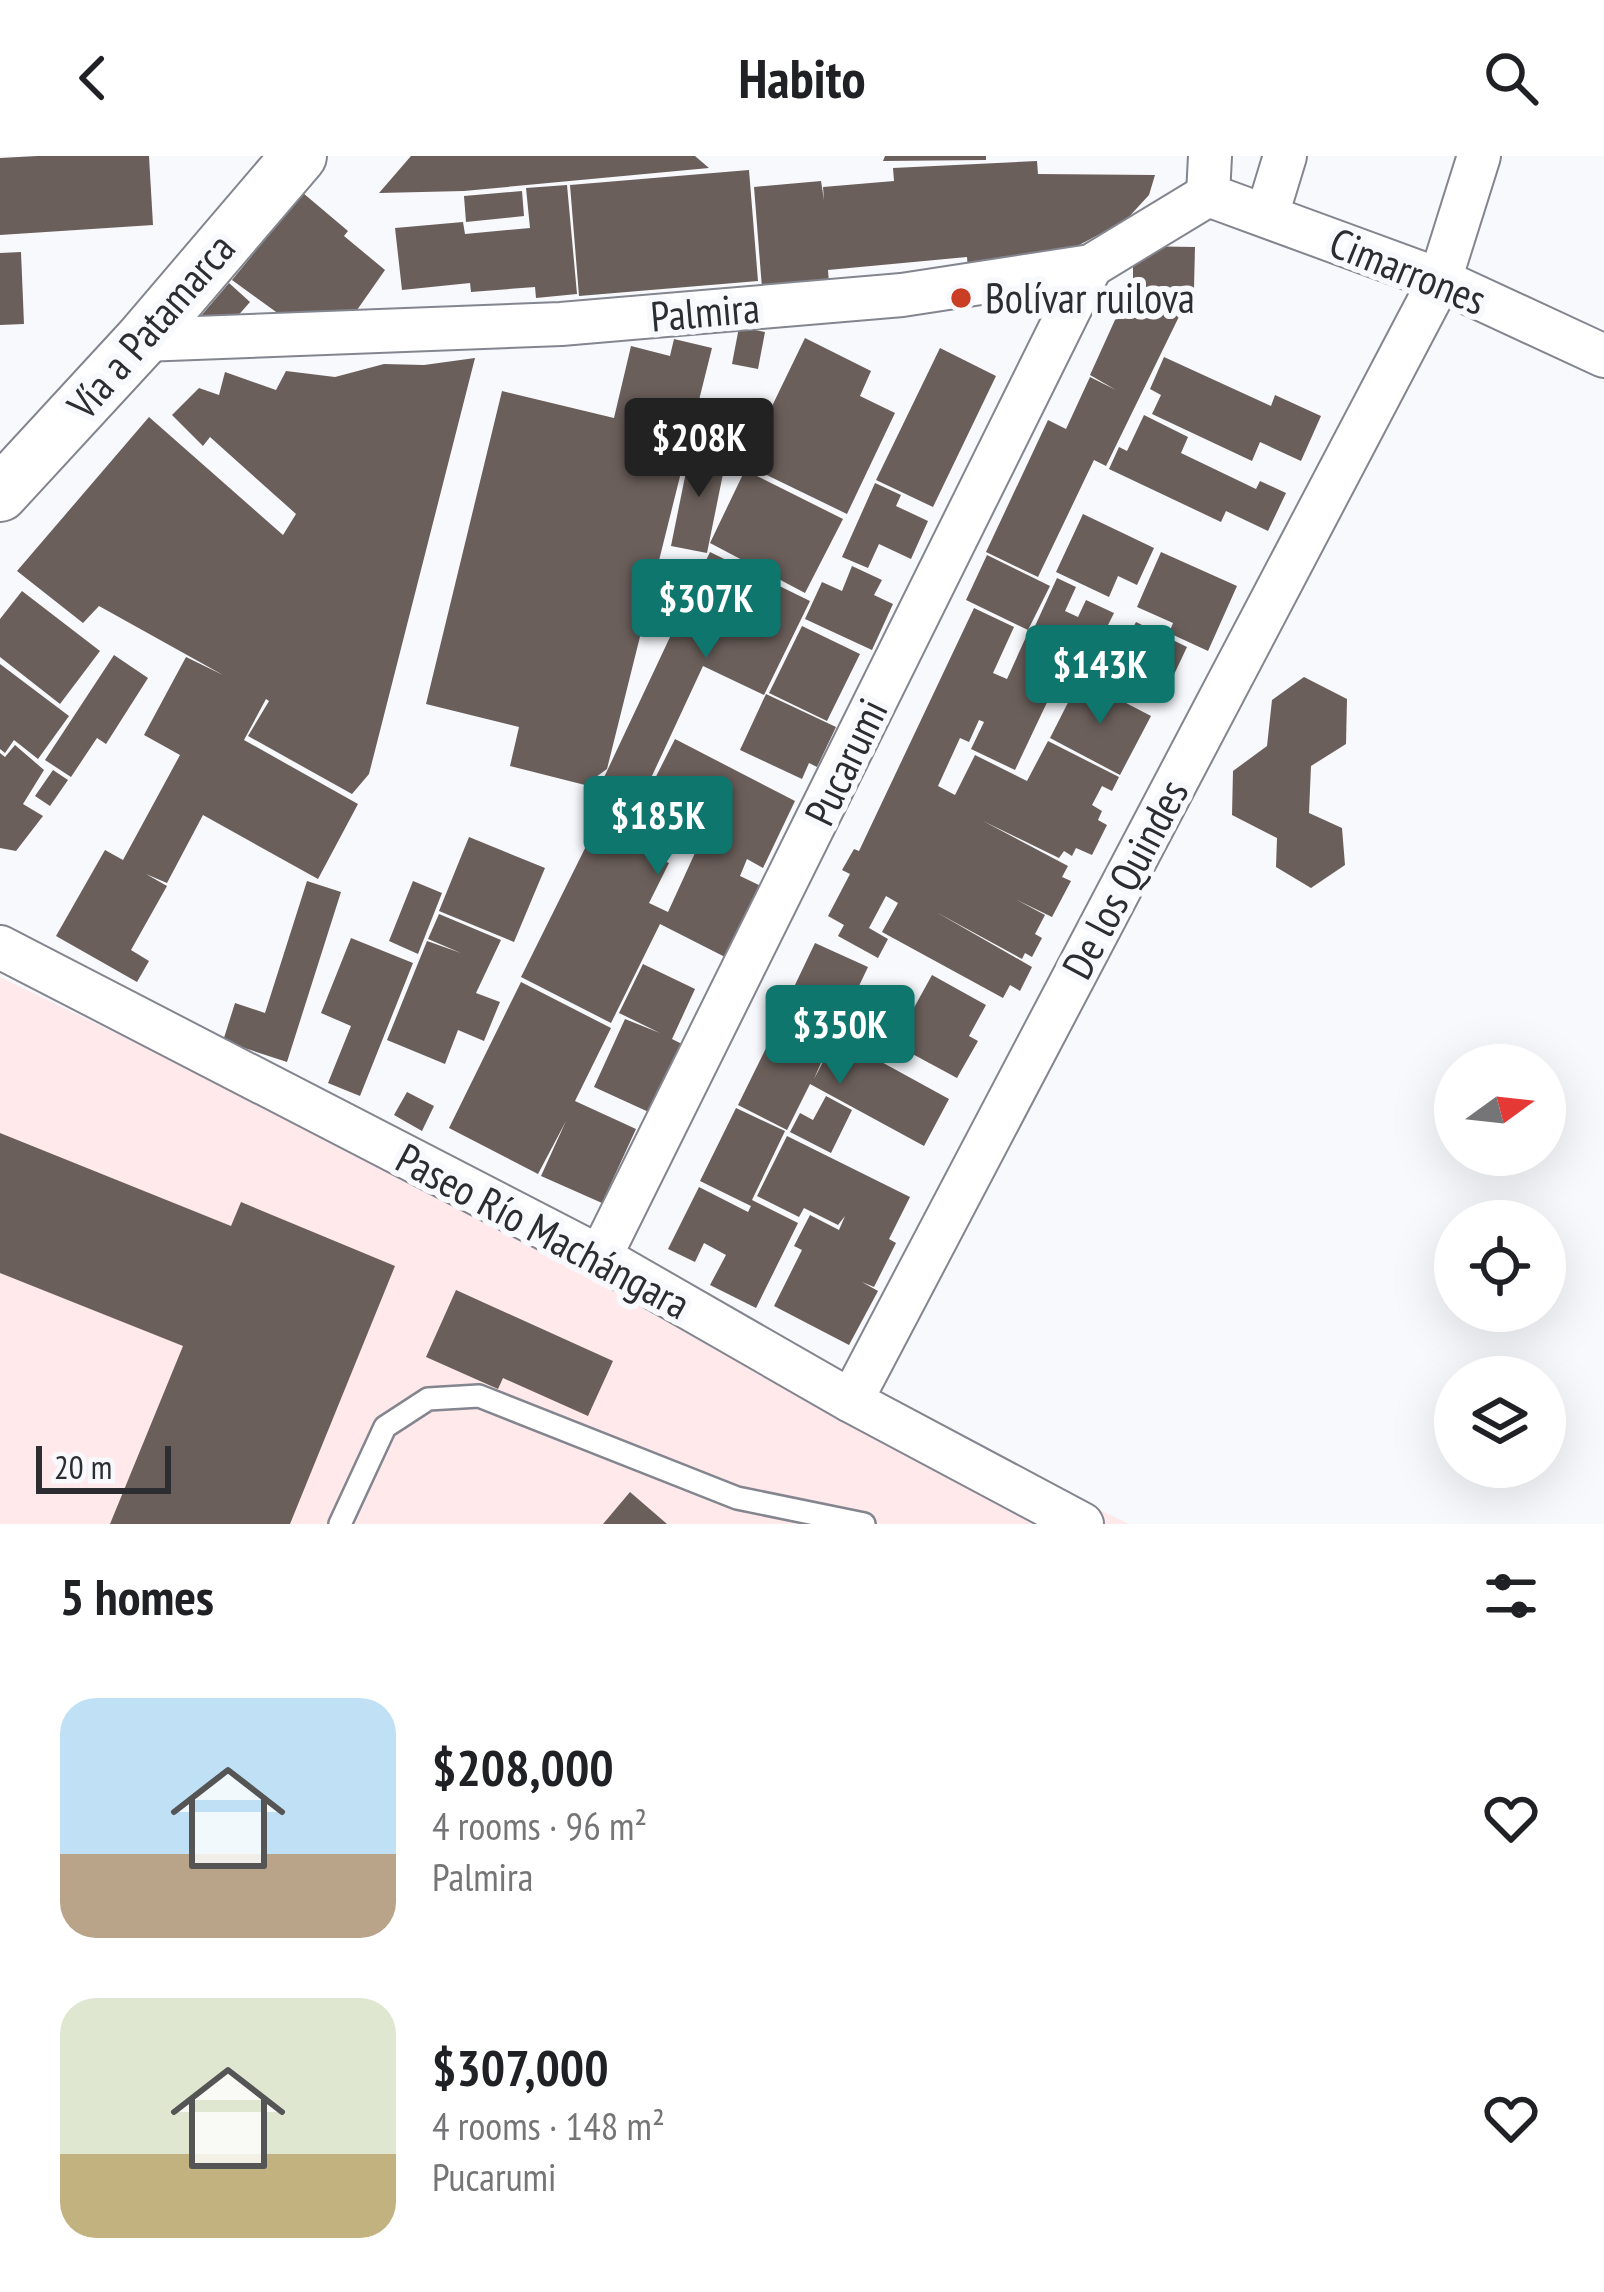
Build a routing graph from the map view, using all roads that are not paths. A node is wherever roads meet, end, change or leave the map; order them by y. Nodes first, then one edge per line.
1 (299, 156) edge
2 (1285, 156) edge
3 (1479, 156) edge
4 (1209, 176) edge
5 (1267, 214) junction
6 (1091, 266) junction
7 (1440, 280) junction
8 (142, 340) junction
9 (1604, 356) edge
10 (0, 494) edge
11 (0, 947) edge
12 (600, 1258) junction
13 (851, 1401) junction
14 (340, 1524) edge
15 (864, 1524) edge
16 (1082, 1524) edge

1 - 8 street, Vía a Patamarca
2 - 5 street
3 - 7 street, De los Quindes
4 - 5 street, Cimarrones
4 - 6 street, Palmira
5 - 7 street, Cimarrones
6 - 8 street, Palmira
6 - 12 street, Pucarumi
7 - 9 street, Cimarrones
7 - 13 street, De los Quindes
8 - 10 street, Vía a Patamarca
11 - 12 street, Paseo Río Machángara
12 - 13 street, Paseo Río Machángara
13 - 16 street, Paseo Río Machángara
14 - 15 lane

